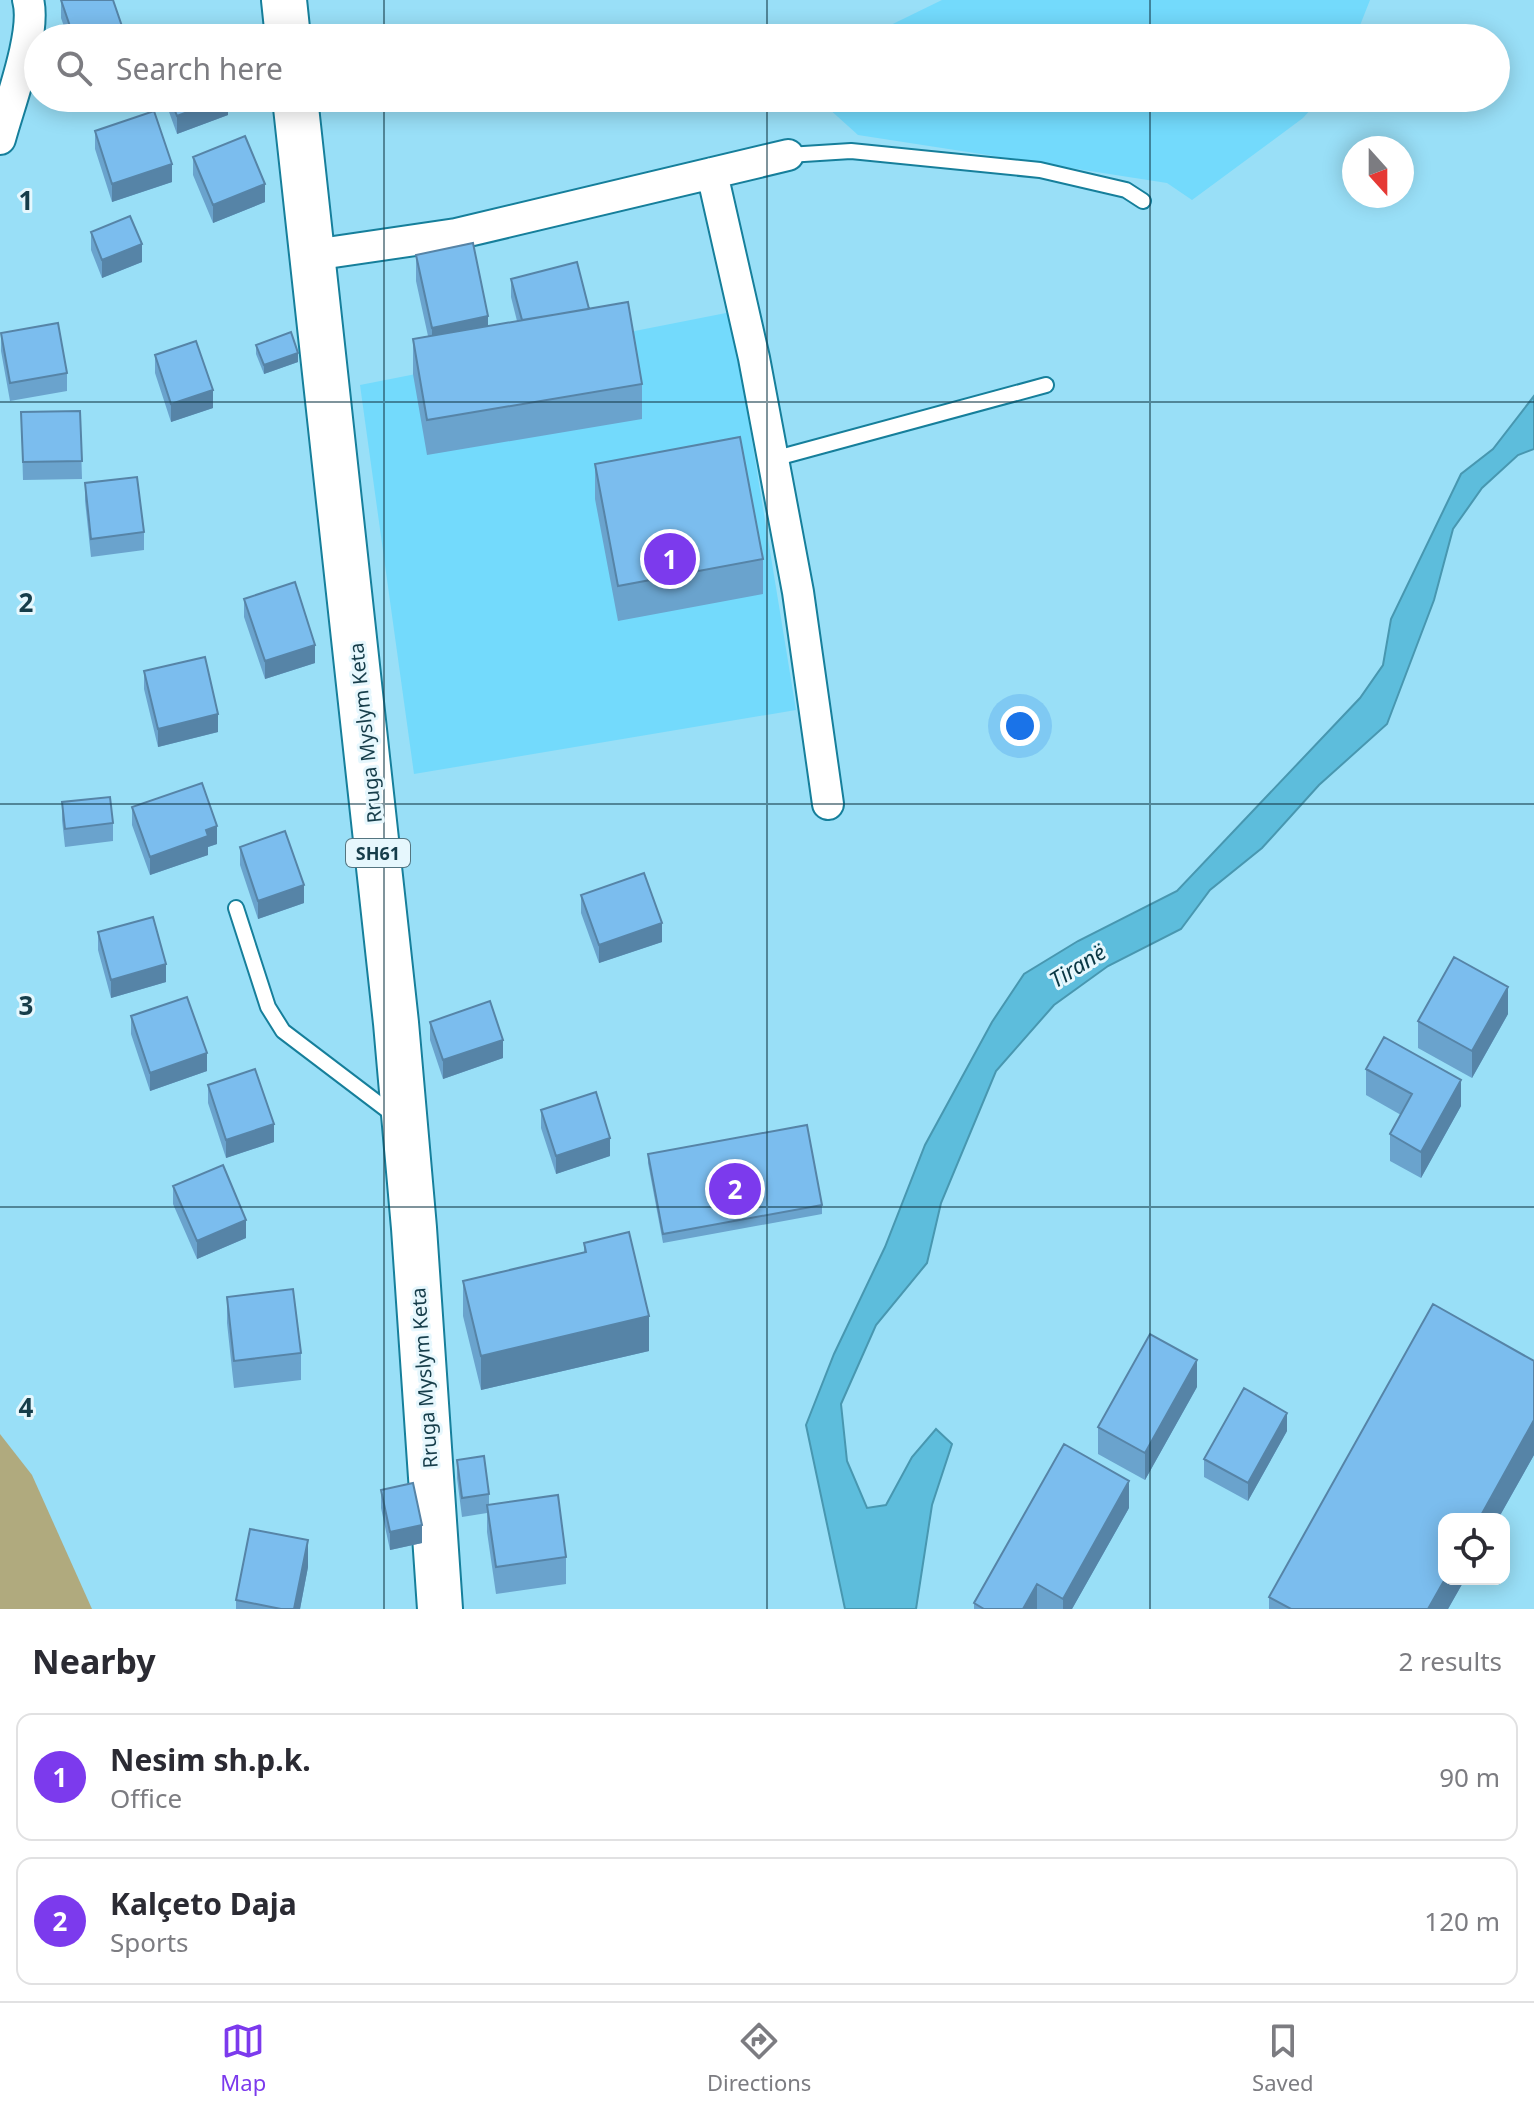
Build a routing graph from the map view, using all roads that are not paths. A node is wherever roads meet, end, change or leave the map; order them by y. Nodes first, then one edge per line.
1 (28, 0) edge
2 (284, 0) edge
3 (29, 24) edge
4 (287, 24) edge
5 (24, 52) edge
6 (297, 112) edge
7 (0, 139) edge
8 (788, 155) joint
9 (712, 173) junction
10 (1143, 201) dead end
11 (313, 255) junction
12 (1046, 385) dead end
13 (773, 459) junction
14 (828, 804) dead end
15 (236, 908) dead end
16 (405, 1123) junction
17 (440, 1609) edge

1 - 3 street
2 - 4 main road
5 - 7 street
6 - 11 main road, Rruga Myslym Keta / SH61
8 - 9 street
8 - 10 lane
9 - 11 street
9 - 13 street
11 - 16 main road, Rruga Myslym Keta / SH61
12 - 13 lane
13 - 14 street
15 - 16 lane
16 - 17 main road, Rruga Myslym Keta / SH61

